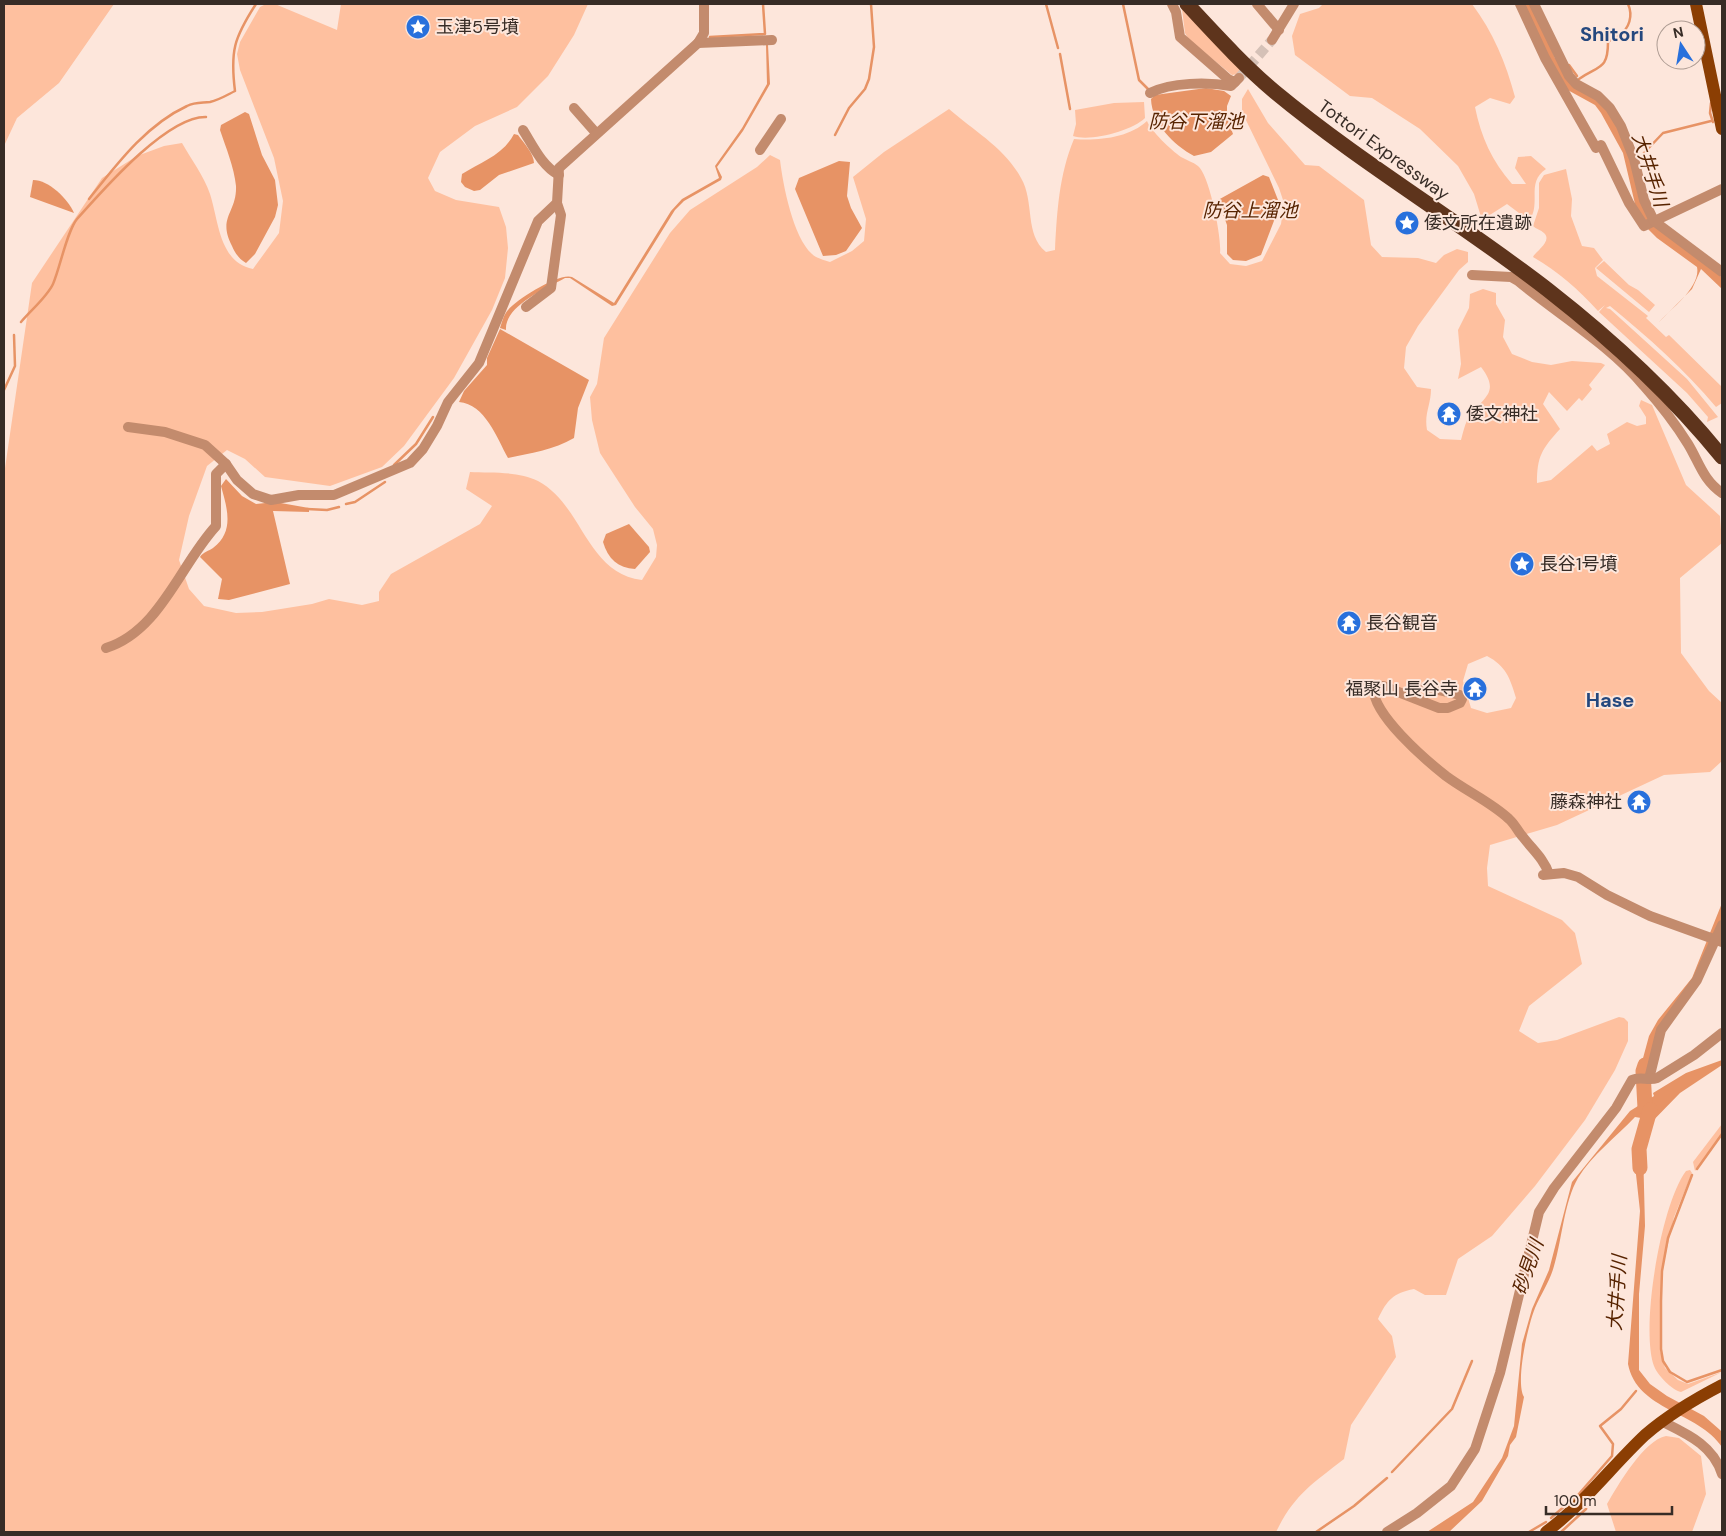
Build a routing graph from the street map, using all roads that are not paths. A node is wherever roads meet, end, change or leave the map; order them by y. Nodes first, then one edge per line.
1 (704, 4) edge
2 (1178, 4) edge
3 (1193, 4) edge
4 (1257, 4) edge
5 (1294, 4) edge
6 (1520, 4) edge
7 (1534, 4) edge
8 (1696, 4) edge
9 (1204, 19) junction
10 (1279, 30) junction
11 (772, 40) dead end
12 (1272, 40) tunnel mouth
13 (698, 43) junction
14 (1150, 93) dead end
15 (574, 108) dead end
16 (781, 119) dead end
17 (1722, 129) edge
18 (523, 130) dead end
19 (596, 133) junction
20 (760, 150) dead end
21 (547, 166) junction
22 (559, 175) junction
23 (541, 176) dead end
24 (1722, 189) edge
25 (557, 203) junction
26 (1654, 221) junction
27 (1722, 272) edge
28 (1472, 275) dead end
29 (526, 308) dead end
30 (128, 427) dead end
31 (1722, 448) edge
32 (1722, 457) edge
33 (226, 464) junction
34 (1722, 493) edge
35 (106, 648) dead end
36 (1425, 687) dead end
37 (1722, 926) edge
38 (1715, 939) edge
39 (1722, 1033) edge
40 (1644, 1079) junction
41 (1722, 1385) edge
42 (1662, 1422) junction
43 (1722, 1474) edge
44 (1387, 1532) edge
45 (1546, 1532) edge

1 - 13 street
2 - 9 highway, Tottori Expressway
2 - 14 street
3 - 9 highway, Tottori Expressway
4 - 10 street
5 - 10 street
6 - 26 street
7 - 26 street
8 - 17 main road
9 - 31 highway, Tottori Expressway
9 - 32 highway, Tottori Expressway
10 - 12 street
11 - 13 street
13 - 19 street
15 - 19 street
16 - 20 street
18 - 21 street
19 - 22 street
21 - 22 street
21 - 23 street
22 - 25 street
24 - 26 street
25 - 29 street
25 - 33 street
26 - 27 street
28 - 34 street
30 - 33 street
33 - 35 street
36 - 38 street
37 - 38 street
38 - 40 street
39 - 40 street
40 - 44 street
41 - 42 main road
42 - 43 street
42 - 45 main road

